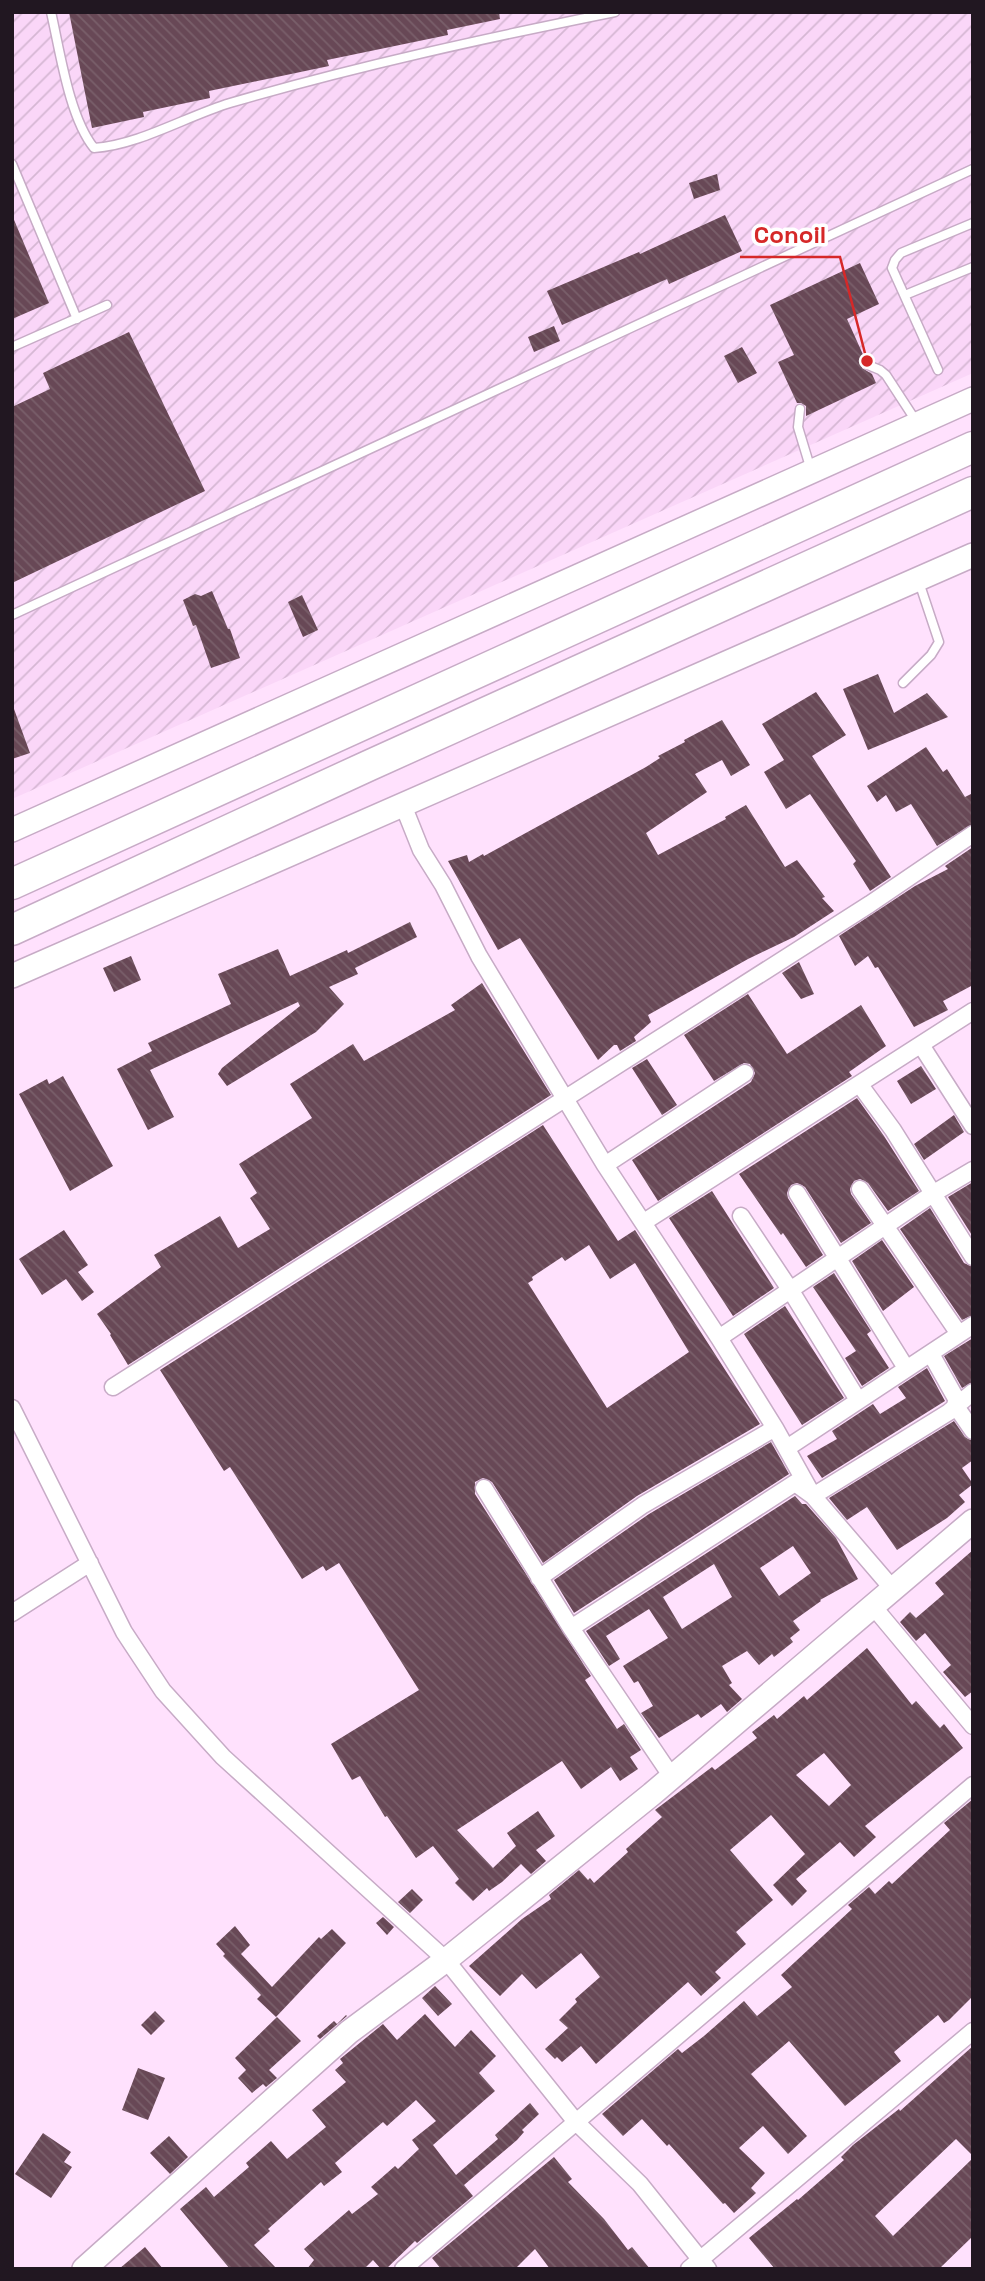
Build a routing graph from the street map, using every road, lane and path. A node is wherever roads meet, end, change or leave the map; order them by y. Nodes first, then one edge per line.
1 (51, 12) edge
2 (615, 12) edge
3 (12, 164) edge
4 (973, 169) edge
5 (973, 223) edge
6 (973, 267) edge
7 (905, 295) junction
8 (107, 306) dead end
9 (76, 319) junction
10 (12, 347) edge
11 (868, 365) dead end
12 (939, 370) dead end
13 (973, 399) edge
14 (800, 409) dead end
15 (918, 423) junction
16 (973, 447) edge
17 (811, 472) junction
18 (973, 492) edge
19 (973, 555) edge
20 (918, 579) junction
21 (12, 615) edge
22 (904, 683) dead end
23 (402, 805) junction
24 (12, 830) edge
25 (973, 834) edge
26 (12, 884) edge
27 (12, 930) edge
28 (12, 976) edge
29 (973, 1011) edge
30 (921, 1045) junction
31 (745, 1073) dead end
32 (860, 1085) junction
33 (565, 1098) junction
34 (973, 1126) edge
35 (604, 1165) junction
36 (973, 1170) edge
37 (860, 1189) dead end
38 (797, 1193) dead end
39 (934, 1193) junction
40 (741, 1216) dead end
41 (644, 1222) junction
42 (886, 1226) junction
43 (973, 1257) edge
44 (839, 1258) junction
45 (791, 1291) junction
46 (966, 1329) edge
47 (719, 1338) junction
48 (931, 1354) junction
49 (906, 1368) junction
50 (113, 1387) dead end
51 (973, 1392) edge
52 (858, 1400) junction
53 (956, 1404) junction
54 (12, 1408) edge
55 (775, 1428) junction
56 (973, 1431) edge
57 (787, 1448) junction
58 (484, 1488) dead end
59 (813, 1496) junction
60 (973, 1521) edge
61 (90, 1563) junction
62 (539, 1578) junction
63 (892, 1588) junction
64 (872, 1605) junction
65 (12, 1613) edge
66 (571, 1628) junction
67 (973, 1726) edge
68 (672, 1777) junction
69 (973, 1784) edge
70 (446, 1960) junction
71 (973, 2031) edge
72 (576, 2122) junction
73 (699, 2266) edge
74 (84, 2269) edge
75 (403, 2269) edge

1 - 2 lane
3 - 9 lane
4 - 21 lane
5 - 7 lane
6 - 7 lane
7 - 12 lane
8 - 9 lane
9 - 10 lane
11 - 15 lane
13 - 15 main road
14 - 17 lane
15 - 17 main road
16 - 26 highway
17 - 24 main road
18 - 27 highway
19 - 20 main road
20 - 22 lane
20 - 23 main road
23 - 28 main road
23 - 33 street
25 - 33 street
29 - 30 street
30 - 32 street
30 - 34 street
31 - 35 street
32 - 39 street
32 - 41 street
33 - 35 street
33 - 50 street
35 - 41 street
36 - 39 street
37 - 42 street
38 - 44 street
39 - 42 street
39 - 43 street
40 - 45 street
41 - 47 street
42 - 44 street
42 - 46 street
44 - 45 street
44 - 49 street
45 - 47 street
45 - 52 street
46 - 48 street
47 - 55 street
48 - 49 street
48 - 53 street
49 - 52 street
51 - 53 street
52 - 57 street
53 - 56 street
53 - 59 street
54 - 61 street
55 - 57 street
55 - 62 street
57 - 59 street
58 - 62 street
59 - 63 street
59 - 66 street
60 - 63 main road
61 - 65 street
61 - 70 street
62 - 66 street
63 - 64 main road
64 - 67 street
64 - 68 main road
66 - 68 street
68 - 70 main road
69 - 72 street
70 - 72 street
70 - 74 main road
71 - 73 street
72 - 73 street
72 - 75 street

